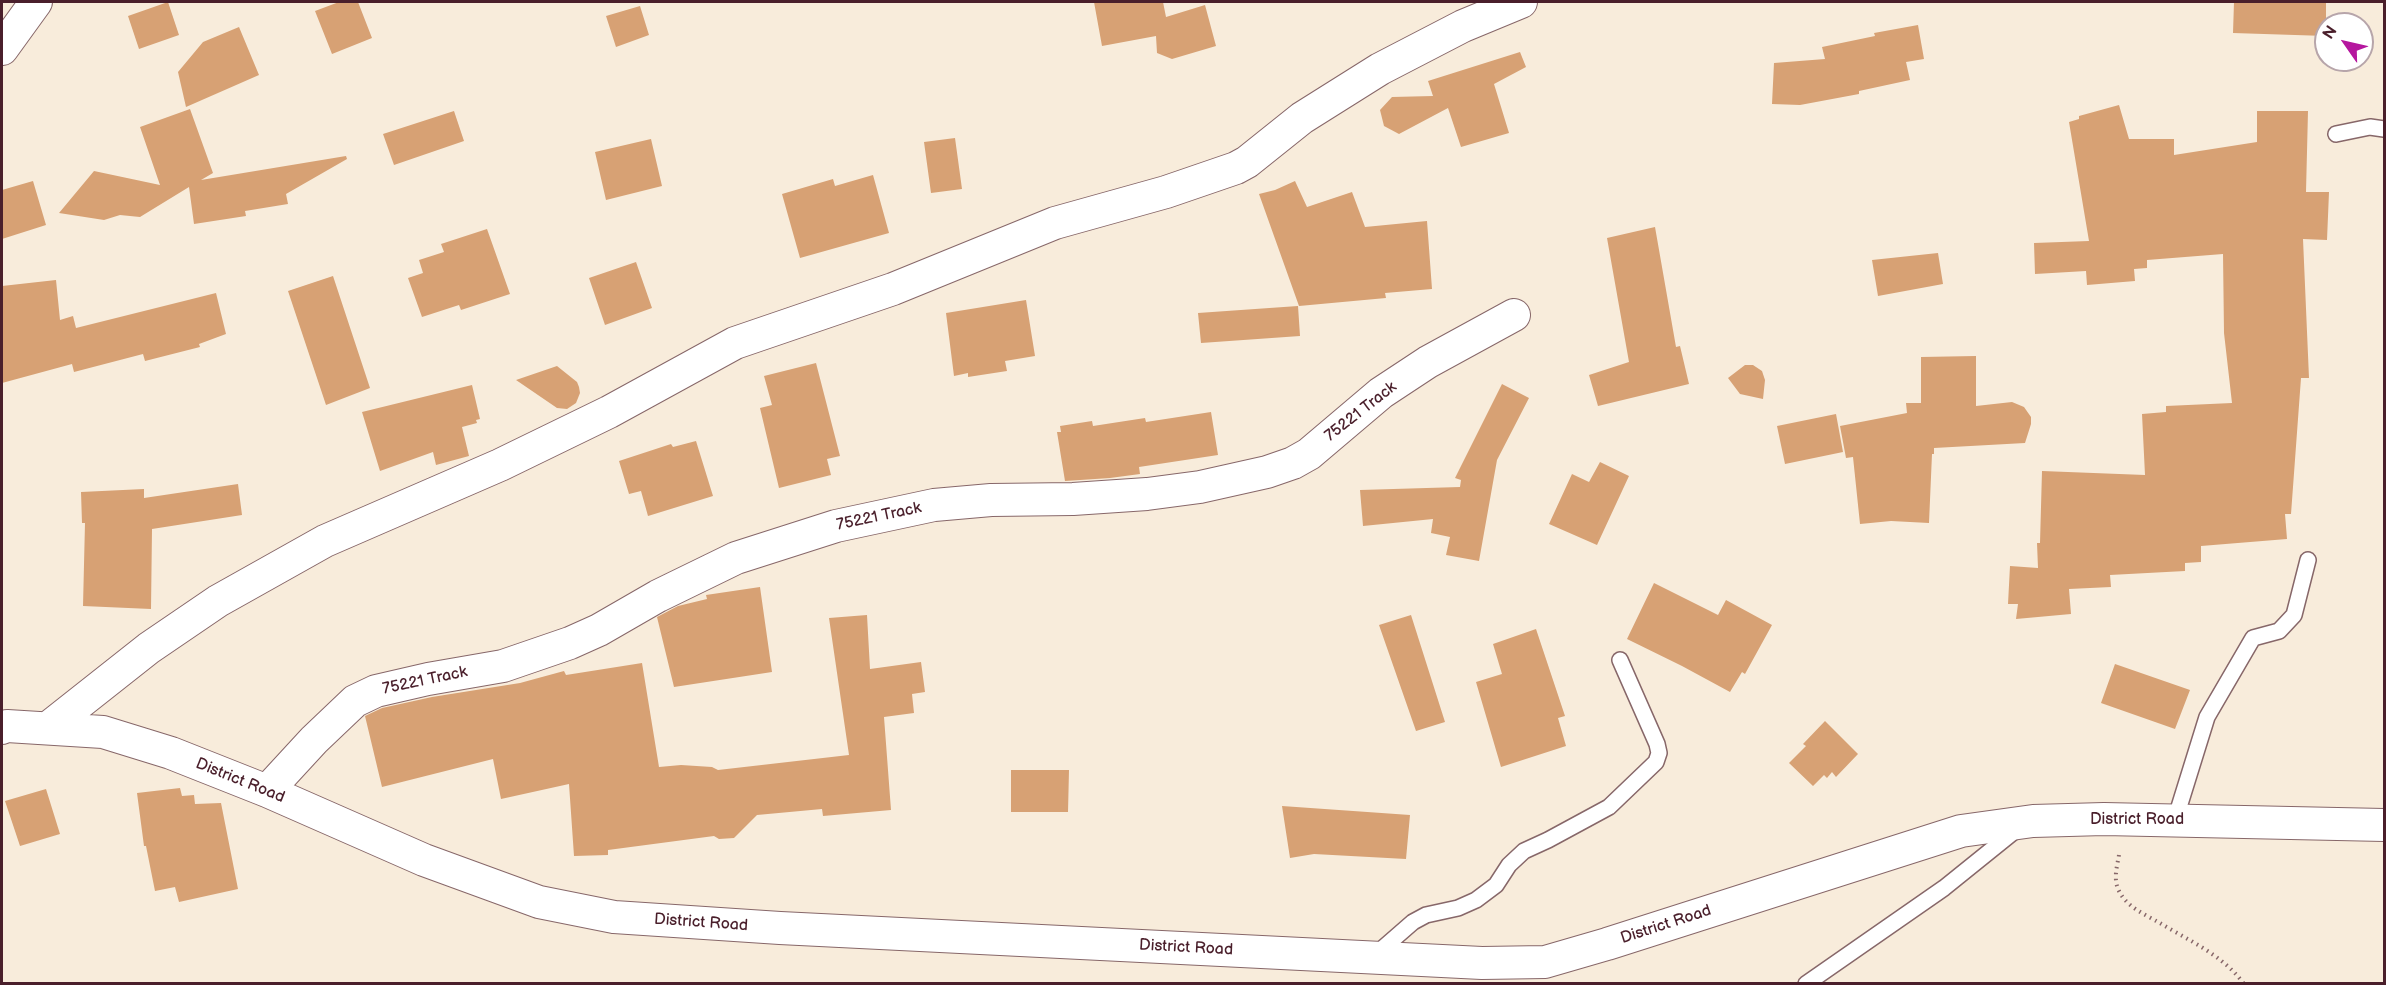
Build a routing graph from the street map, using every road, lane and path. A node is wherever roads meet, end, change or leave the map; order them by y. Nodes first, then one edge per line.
1 (36, 2) edge
2 (1521, 2) edge
3 (2, 49) edge
4 (2385, 129) edge
5 (2336, 134) dead end
6 (1514, 315) dead end
7 (2308, 560) dead end
8 (1620, 660) dead end
9 (49, 727) junction
10 (2, 728) edge
11 (267, 791) junction
12 (2126, 819) junction
13 (2175, 820) junction
14 (2025, 823) junction
15 (2385, 825) edge
16 (1371, 958) junction
17 (1806, 984) edge
18 (2244, 984) edge

1 - 3 street
2 - 9 street
4 - 5 lane
6 - 11 street, 75221 Track
7 - 13 lane
8 - 16 lane
9 - 10 street, District Road
9 - 11 street, District Road
11 - 16 street, District Road
12 - 13 street, District Road
12 - 14 street, District Road
12 - 18 path
13 - 15 street, District Road
14 - 16 street, District Road
14 - 17 lane

